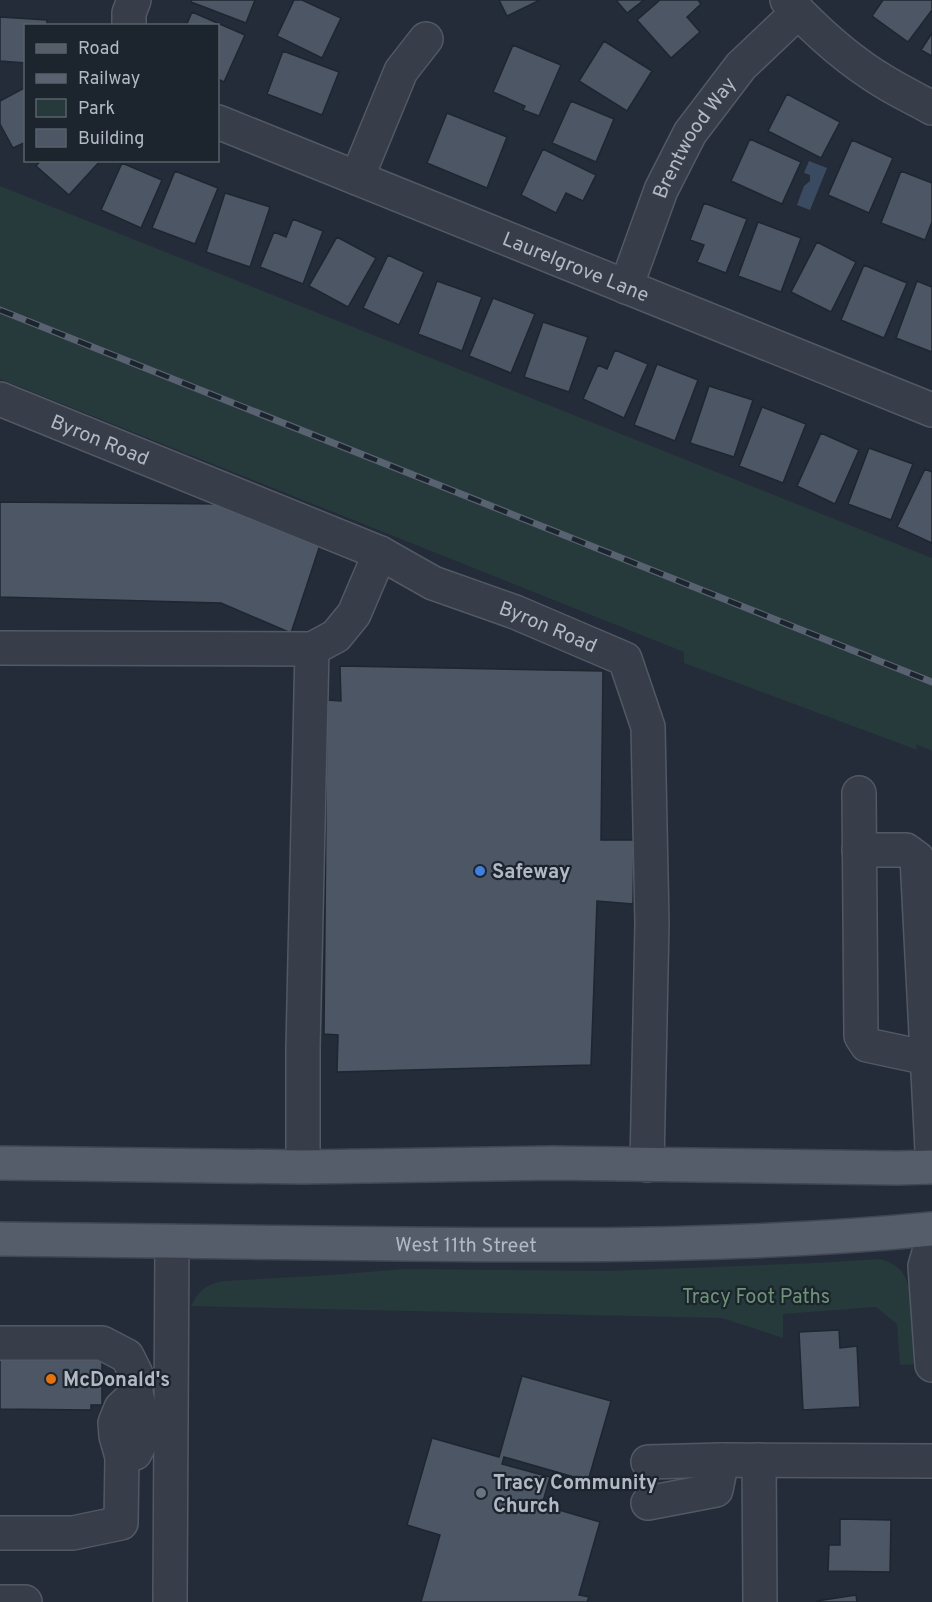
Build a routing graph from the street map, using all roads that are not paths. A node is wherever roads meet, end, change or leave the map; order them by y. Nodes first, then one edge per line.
1 (134, 0) edge
2 (793, 6) edge
3 (129, 24) edge
4 (426, 39) dead end
5 (932, 108) edge
6 (219, 122) edge
7 (357, 178) junction
8 (626, 287) junction
9 (0, 399) edge
10 (932, 410) edge
11 (380, 553) junction
12 (0, 648) edge
13 (312, 649) junction
14 (859, 793) dead end
15 (859, 850) junction
16 (930, 1059) edge
17 (932, 1151) edge
18 (0, 1163) edge
19 (647, 1164) junction
20 (303, 1167) junction
21 (932, 1167) edge
22 (932, 1229) edge
23 (0, 1239) edge
24 (172, 1242) junction
25 (932, 1242) edge
26 (0, 1343) edge
27 (932, 1365) edge
28 (722, 1460) junction
29 (759, 1460) junction
30 (932, 1461) edge
31 (648, 1462) dead end
32 (648, 1503) dead end
33 (121, 1524) junction
34 (170, 1524) junction
35 (0, 1533) edge
36 (0, 1602) edge
37 (25, 1602) edge
38 (170, 1602) edge
39 (760, 1602) edge

1 - 3 street
2 - 5 street
2 - 8 street, Brentwood Way
4 - 7 street
6 - 7 street, Laurelgrove Lane
7 - 8 street, Laurelgrove Lane
8 - 10 street, Laurelgrove Lane
9 - 11 street, Byron Road
11 - 13 street
11 - 19 street, Byron Road
12 - 13 street
13 - 20 street
14 - 15 street
15 - 16 street
15 - 16 street
16 - 17 street
18 - 20 main road
19 - 20 main road
19 - 21 main road
22 - 24 main road, West 11th Street
23 - 24 main road, West 11th Street
24 - 34 street
25 - 27 street
26 - 33 street
28 - 29 street
28 - 31 street
28 - 32 street
29 - 30 street
29 - 39 street
33 - 34 street
33 - 35 street
34 - 38 street
36 - 37 street

